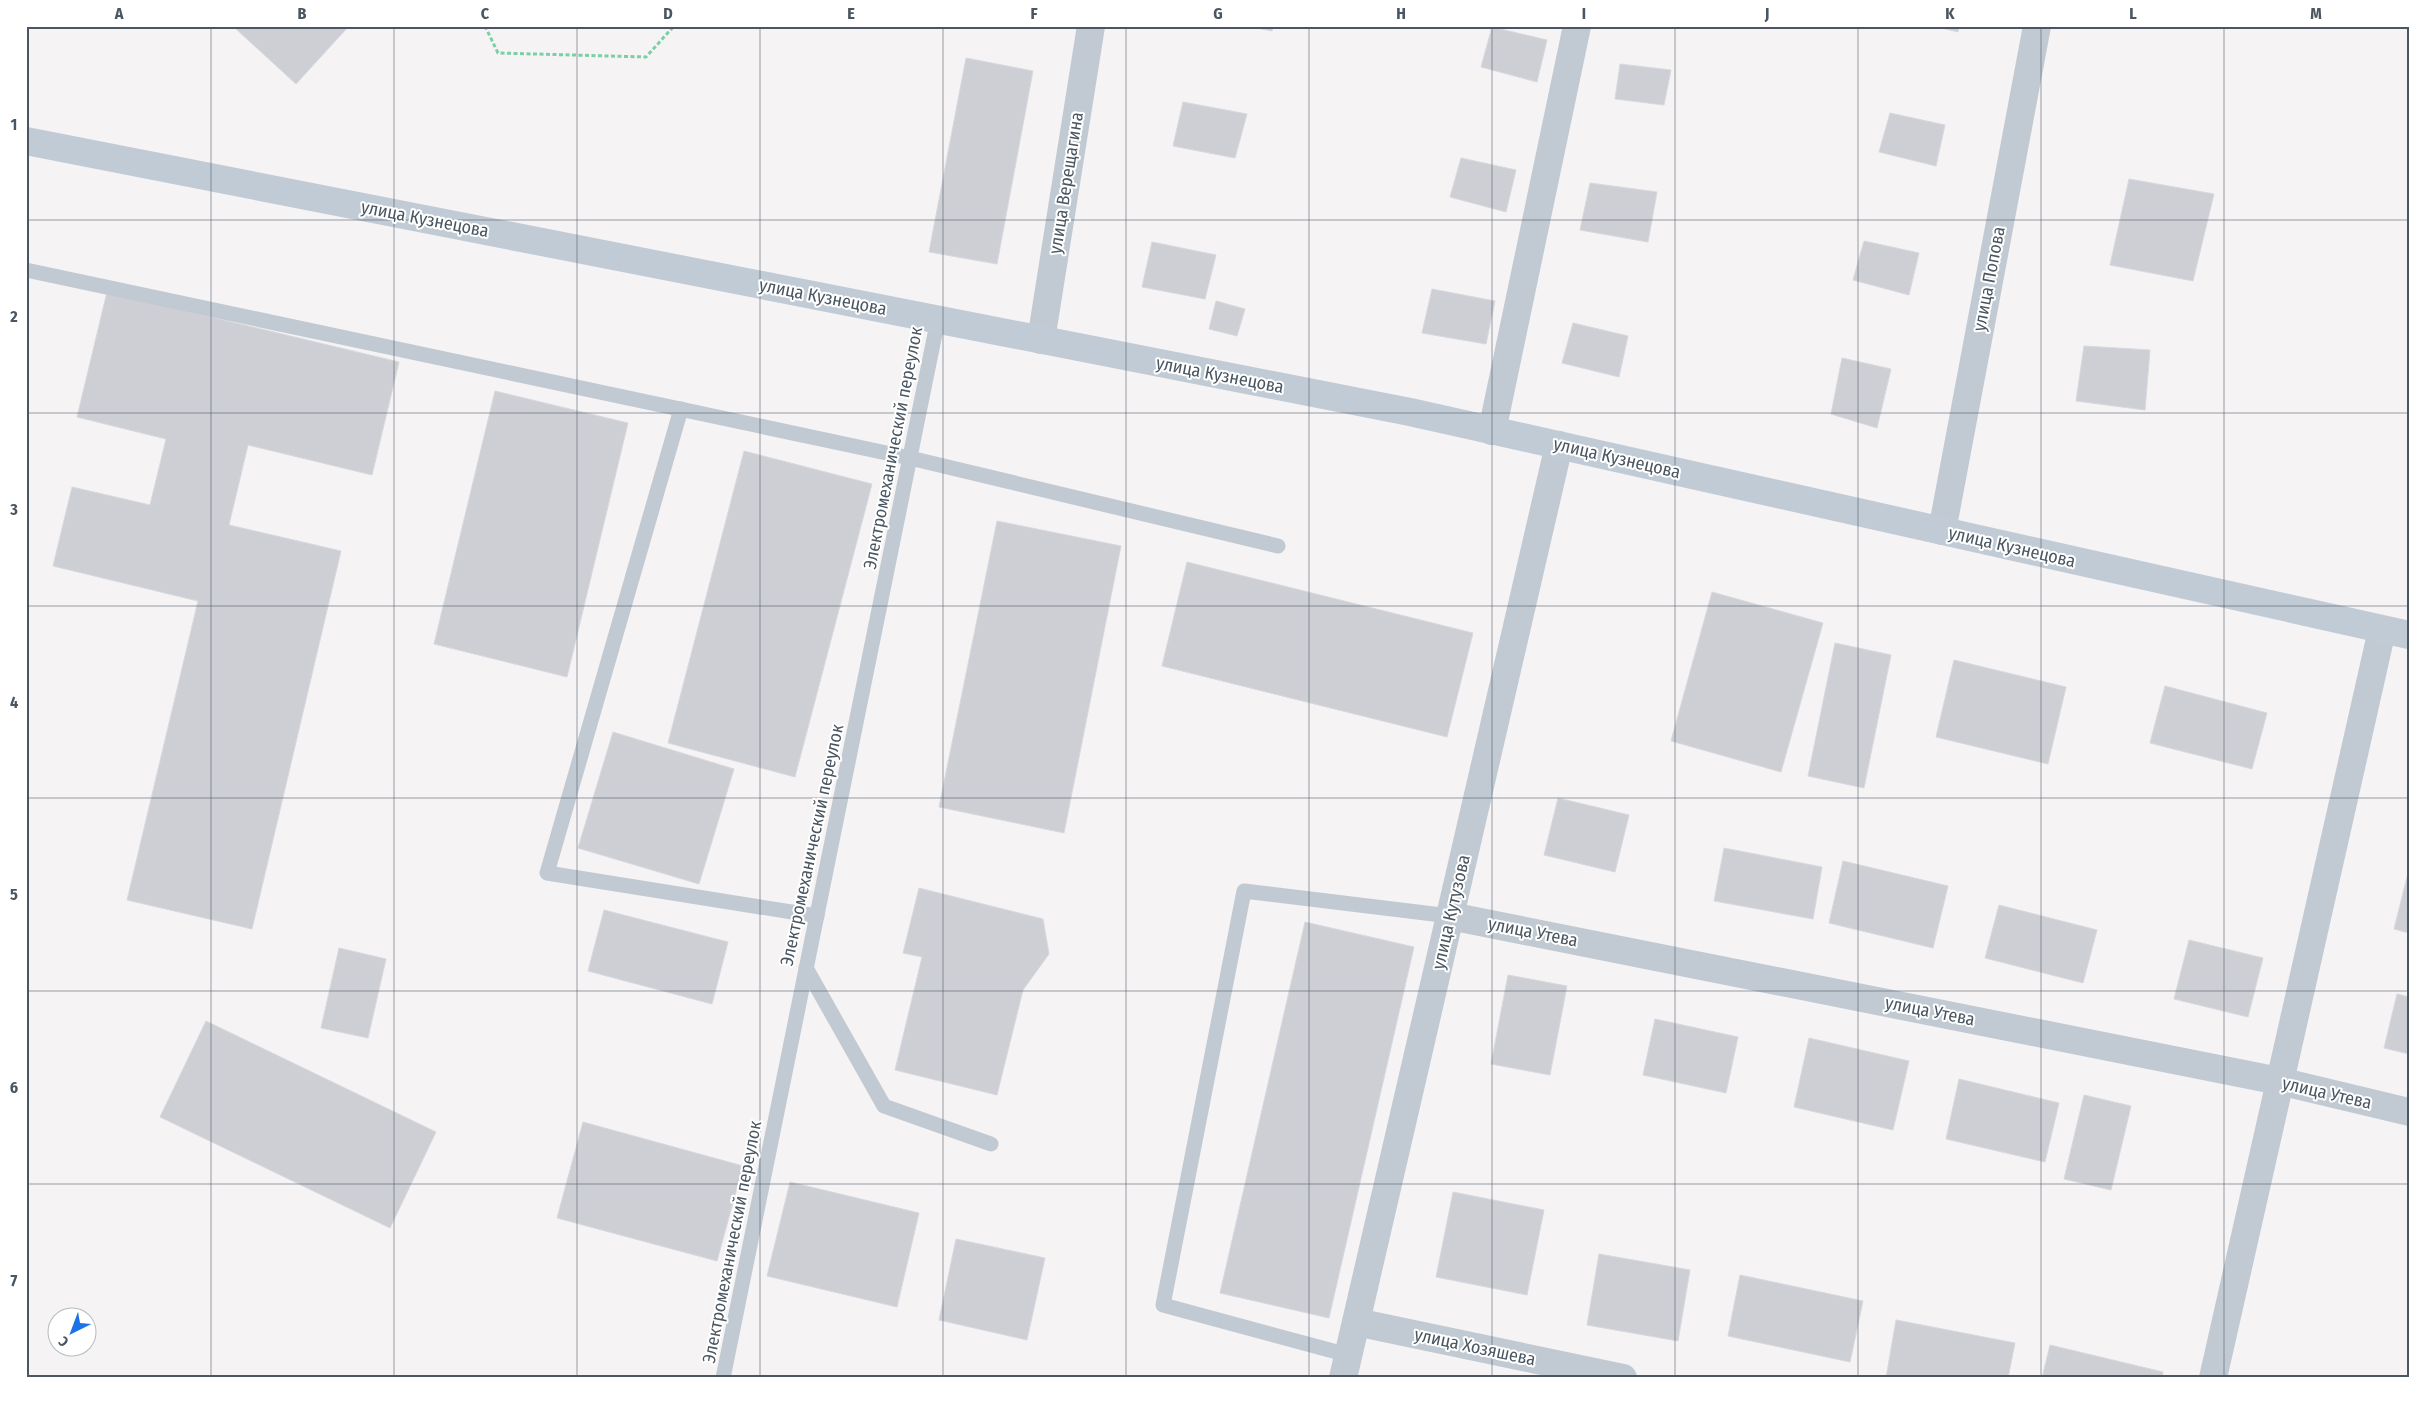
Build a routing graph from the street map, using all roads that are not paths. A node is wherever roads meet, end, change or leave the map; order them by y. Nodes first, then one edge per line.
1 (1091, 26) edge
2 (1577, 26) edge
3 (2037, 26) edge
4 (27, 144) edge
5 (26, 270) edge
6 (938, 319) junction
7 (1041, 340) junction
8 (681, 409) junction
9 (1492, 431) junction
10 (1559, 446) junction
11 (910, 458) junction
12 (1942, 531) junction
13 (1278, 546) dead end
14 (2382, 630) junction
15 (2409, 635) edge
16 (817, 916) junction
17 (1450, 916) junction
18 (806, 968) junction
19 (2280, 1081) junction
20 (2409, 1112) edge
21 (991, 1144) dead end
22 (1356, 1322) junction
23 (1346, 1367) edge
24 (723, 1378) edge
25 (1623, 1378) edge
26 (2213, 1378) edge

1 - 7 street, улица Верещагина
2 - 9 street
3 - 12 street, улица Попова
4 - 6 main road, улица Кузнецова
5 - 8 lane
6 - 7 main road, улица Кузнецова
6 - 11 lane, Электромеханический переулок
7 - 9 main road, улица Кузнецова
8 - 11 lane
8 - 16 lane
9 - 10 main road, улица Кузнецова
10 - 12 main road, улица Кузнецова
10 - 17 street, улица Кутузова
11 - 13 lane
11 - 16 lane, Электромеханический переулок
12 - 14 main road, улица Кузнецова
14 - 15 main road, улица Кузнецова
14 - 19 street
16 - 18 lane, Электромеханический переулок
17 - 19 street, улица Утева
17 - 22 street, улица Кутузова
17 - 23 lane
18 - 21 lane
18 - 24 lane, Электромеханический переулок
19 - 20 street, улица Утева
19 - 26 street
22 - 23 street, улица Кутузова
22 - 25 street, улица Хозяшева

